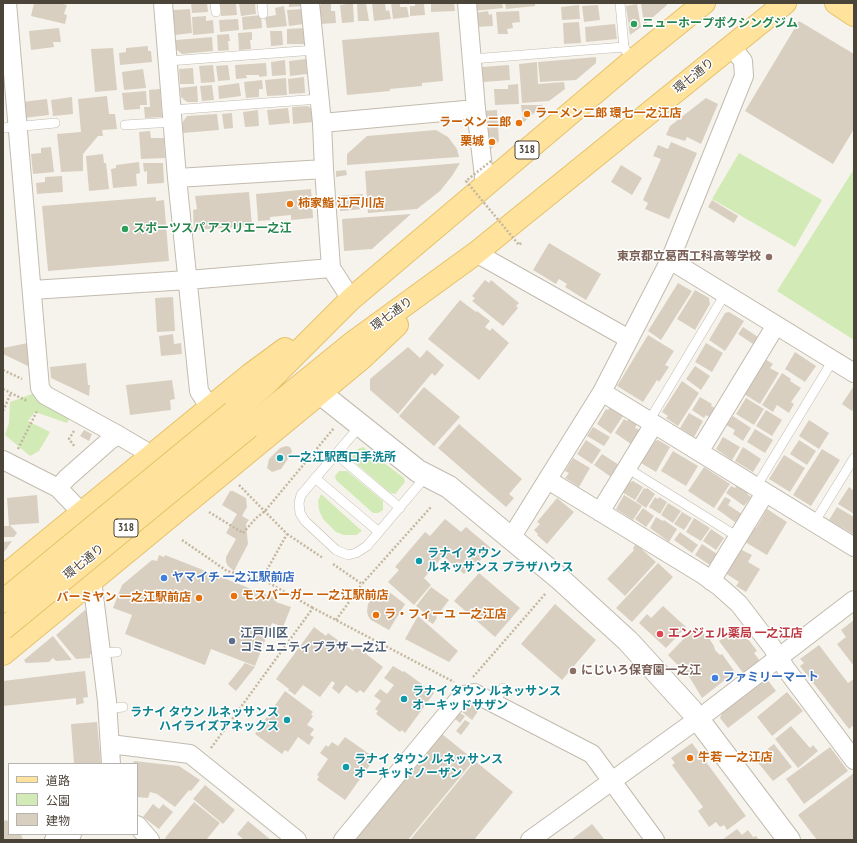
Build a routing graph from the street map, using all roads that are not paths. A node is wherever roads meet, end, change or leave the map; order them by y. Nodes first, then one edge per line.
1 (7, 3) edge
2 (163, 3) edge
3 (262, 3) edge
4 (310, 3) edge
5 (466, 3) edge
6 (620, 3) edge
7 (704, 3) edge
8 (785, 3) edge
9 (836, 3) edge
10 (263, 14) dead end
11 (854, 15) edge
12 (731, 46) junction
13 (315, 50) junction
14 (628, 54) junction
15 (472, 59) junction
16 (168, 62) junction
17 (318, 99) junction
18 (476, 109) junction
19 (172, 116) junction
20 (322, 122) junction
21 (55, 123) dead end
22 (125, 126) dead end
23 (10, 127) edge
24 (324, 169) junction
25 (177, 178) junction
26 (485, 185) junction
27 (476, 253) junction
28 (670, 260) junction
29 (331, 268) junction
30 (188, 280) junction
31 (32, 290) junction
32 (725, 294) junction
33 (351, 300) junction
34 (776, 325) junction
35 (630, 338) junction
36 (833, 360) junction
37 (854, 373) edge
38 (602, 392) junction
39 (320, 393) junction
40 (210, 408) junction
41 (651, 423) junction
42 (360, 426) junction
43 (118, 435) junction
44 (699, 452) junction
45 (336, 454) junction
46 (152, 455) junction
47 (854, 458) edge
48 (7, 462) edge
49 (627, 468) junction
50 (427, 476) junction
51 (315, 478) junction
52 (548, 480) junction
53 (58, 488) junction
54 (760, 490) junction
55 (400, 508) junction
56 (600, 512) junction
57 (82, 513) junction
58 (814, 523) junction
59 (379, 532) junction
60 (738, 537) junction
61 (511, 538) junction
62 (854, 548) edge
63 (3, 577) edge
64 (92, 580) junction
65 (711, 581) junction
66 (854, 600) edge
67 (3, 601) edge
68 (3, 629) edge
69 (3, 654) edge
70 (778, 658) junction
71 (698, 719) junction
72 (110, 744) junction
73 (853, 756) edge
74 (111, 763) edge
75 (611, 781) junction
76 (138, 826) edge
77 (69, 835) edge
78 (54, 840) edge
79 (150, 840) edge
80 (297, 840) edge
81 (343, 840) edge
82 (530, 840) edge
83 (655, 840) edge
84 (789, 840) edge

1 - 23 street
2 - 16 street
3 - 10 lane
4 - 13 street
5 - 15 street
6 - 14 lane
7 - 14 main road, 環七通り / 318
8 - 12 main road, 環七通り / 318
9 - 11 main road
12 - 27 main road, 環七通り / 318
12 - 28 street
13 - 16 lane
13 - 17 street
14 - 15 lane
14 - 26 main road, 環七通り / 318
15 - 18 street
16 - 19 street
17 - 19 lane
17 - 20 street
18 - 20 street
18 - 26 street
19 - 22 lane
19 - 25 street
20 - 24 street
21 - 23 lane
23 - 31 street
24 - 25 street
24 - 29 street
25 - 30 street
26 - 33 main road, 環七通り / 318
27 - 35 street
27 - 39 main road
27 - 68 main road, 環七通り / 318, bridge
28 - 32 street
28 - 35 street
29 - 30 street
29 - 33 street
30 - 31 street
30 - 40 street
31 - 43 street
32 - 34 street
32 - 41 lane
33 - 40 main road
33 - 67 main road, 環七通り / 318, bridge
34 - 36 street
34 - 44 street
35 - 38 street
36 - 37 street
36 - 54 lane
38 - 41 street
38 - 52 street
39 - 42 street
39 - 64 main road
40 - 46 main road
41 - 44 street
41 - 49 street
42 - 45 lane
42 - 50 street
43 - 46 street
43 - 53 street
44 - 54 street
45 - 51 lane
45 - 55 lane
46 - 57 main road
47 - 58 lane
48 - 53 street
49 - 56 street
49 - 60 lane
50 - 55 lane
50 - 61 street
51 - 59 lane
51 - 59 lane
52 - 56 street
52 - 61 street
53 - 57 street
54 - 58 street
54 - 60 street
55 - 59 lane
56 - 65 street
57 - 63 main road
58 - 62 street
60 - 65 street
61 - 71 street
64 - 69 main road
64 - 72 street
65 - 70 street
66 - 70 street
70 - 71 street
70 - 73 street
71 - 75 street
71 - 84 street
72 - 74 street
72 - 80 street
75 - 81 street
75 - 82 street
75 - 83 street
76 - 79 street
77 - 78 street

